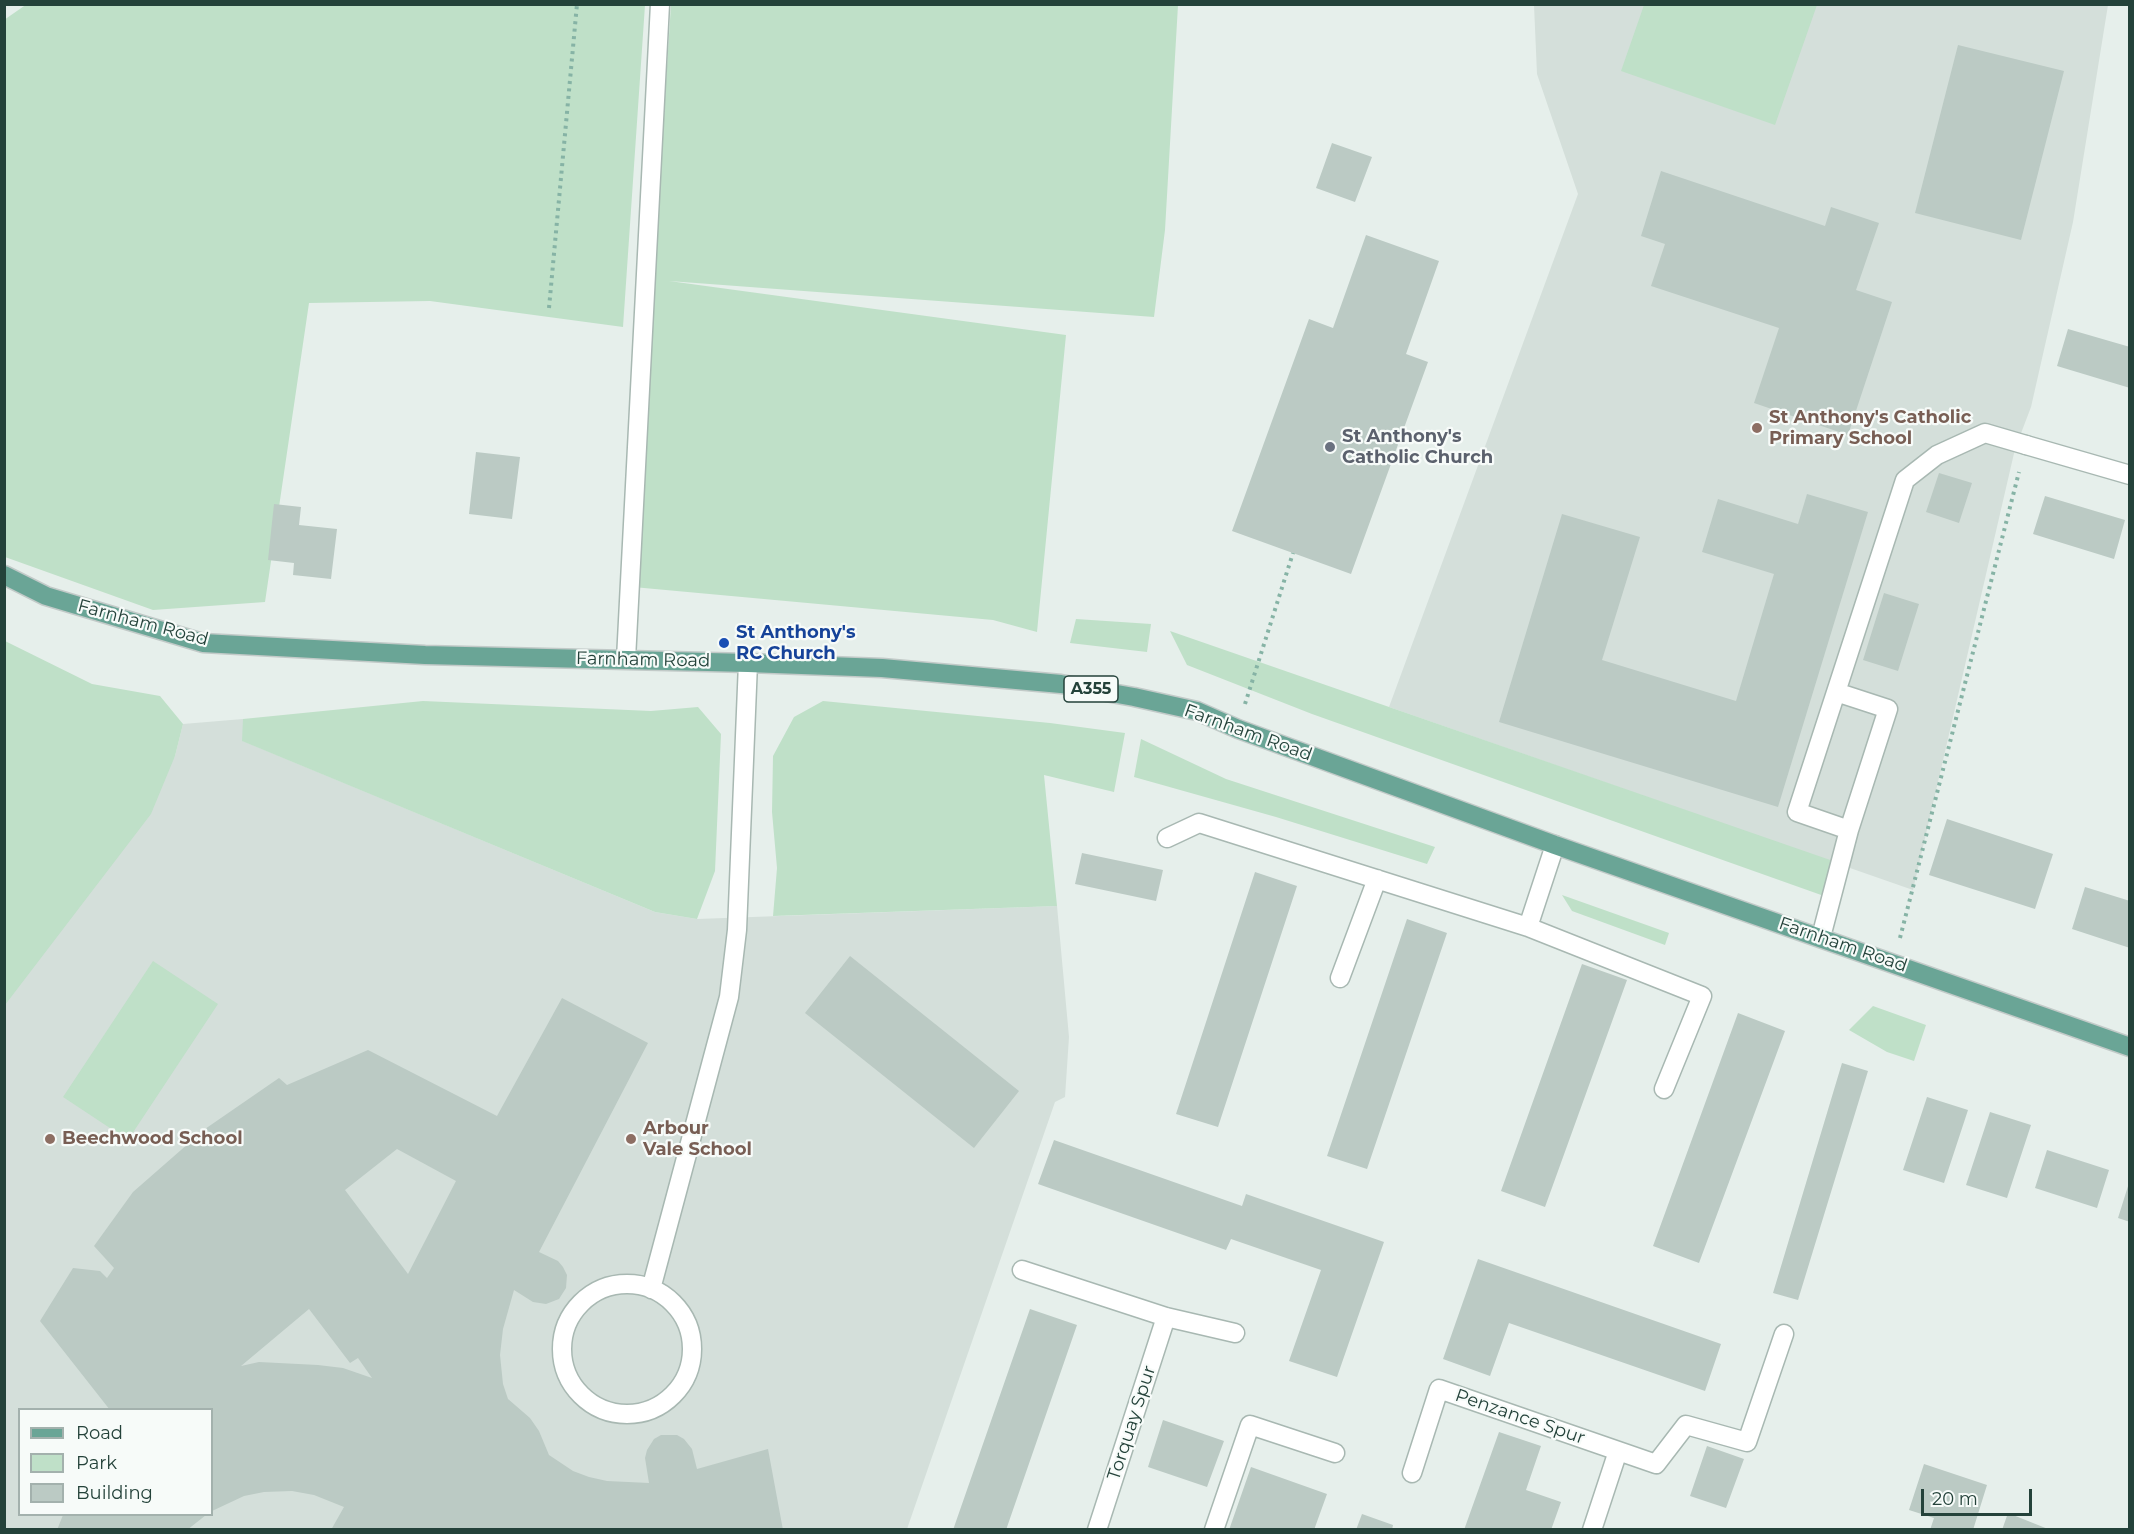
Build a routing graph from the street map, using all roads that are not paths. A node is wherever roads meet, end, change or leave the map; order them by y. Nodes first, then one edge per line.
1 (660, 4) edge
2 (2130, 475) edge
3 (4, 575) edge
4 (626, 659) junction
5 (748, 663) junction
6 (1836, 692) junction
7 (1849, 830) junction
8 (1167, 838) dead end
9 (1555, 845) junction
10 (1377, 879) junction
11 (1528, 927) junction
12 (1821, 937) junction
13 (1340, 978) dead end
14 (2130, 1047) edge
15 (1664, 1089) dead end
16 (1022, 1270) dead end
17 (651, 1288) junction
18 (1166, 1317) junction
19 (1235, 1333) dead end
20 (1784, 1334) dead end
21 (1618, 1451) junction
22 (1335, 1453) dead end
23 (1412, 1473) dead end
24 (1097, 1530) edge
25 (1214, 1530) edge
26 (1592, 1530) edge

1 - 4 street
2 - 6 street
3 - 4 main road, Farnham Road / A355
4 - 5 main road, Farnham Road / A355
5 - 9 main road, Farnham Road / A355
5 - 17 street
6 - 7 street
6 - 7 street
7 - 12 street
8 - 10 street
9 - 11 street
9 - 12 main road, Farnham Road / A355
10 - 11 street
10 - 13 street
11 - 15 street
12 - 14 main road, Farnham Road / A355
16 - 18 street
17 - 17 street
18 - 19 street
18 - 24 street, Torquay Spur
20 - 21 street, Penzance Spur
21 - 23 street, Penzance Spur
21 - 26 street
22 - 25 street

